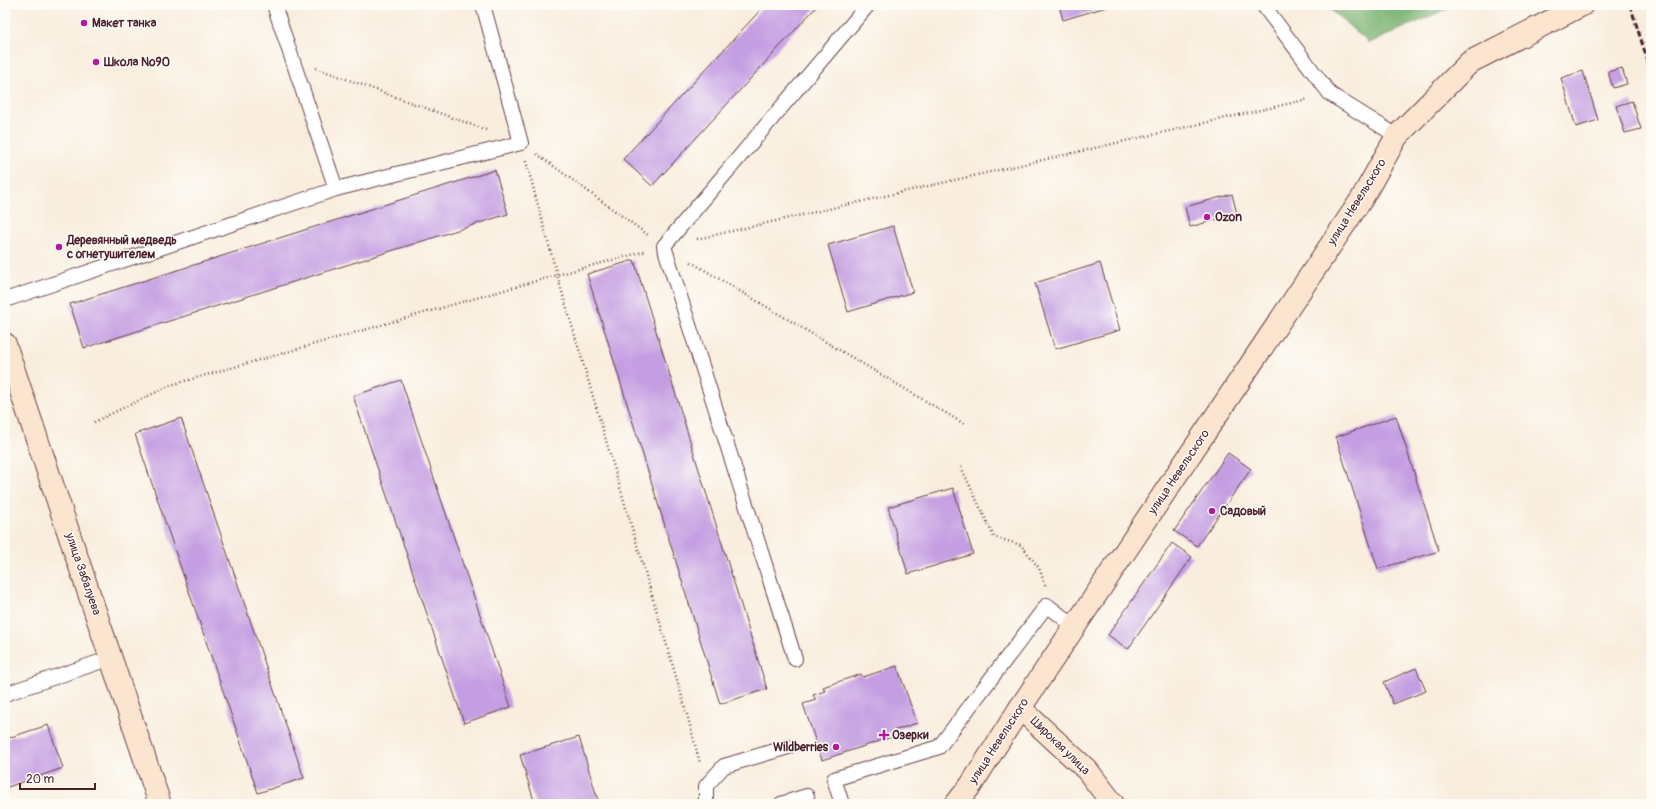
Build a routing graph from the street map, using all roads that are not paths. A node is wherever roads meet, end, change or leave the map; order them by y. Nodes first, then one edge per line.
1 (274, 5) edge
2 (483, 5) edge
3 (868, 5) edge
4 (1263, 5) edge
5 (1582, 5) edge
6 (1397, 136) junction
7 (336, 189) junction
8 (5, 300) edge
9 (5, 344) edge
10 (1075, 627) junction
11 (111, 658) junction
12 (796, 659) dead end
13 (5, 694) edge
14 (1020, 708) junction
15 (788, 747) dead end
16 (807, 796) dead end
17 (160, 804) edge
18 (706, 804) edge
19 (781, 804) edge
20 (842, 804) edge
21 (956, 804) edge
22 (1113, 804) edge

1 - 7 lane
2 - 7 lane
3 - 12 lane
4 - 6 lane
5 - 6 street, улица Невельского
6 - 10 street, улица Невельского
7 - 8 lane
9 - 11 street, улица Забалуева
10 - 14 street, улица Невельского
10 - 20 lane
11 - 13 lane
11 - 17 street, улица Забалуева
14 - 21 street, улица Невельского
14 - 22 street, Широкая улица
15 - 18 lane
16 - 19 lane

